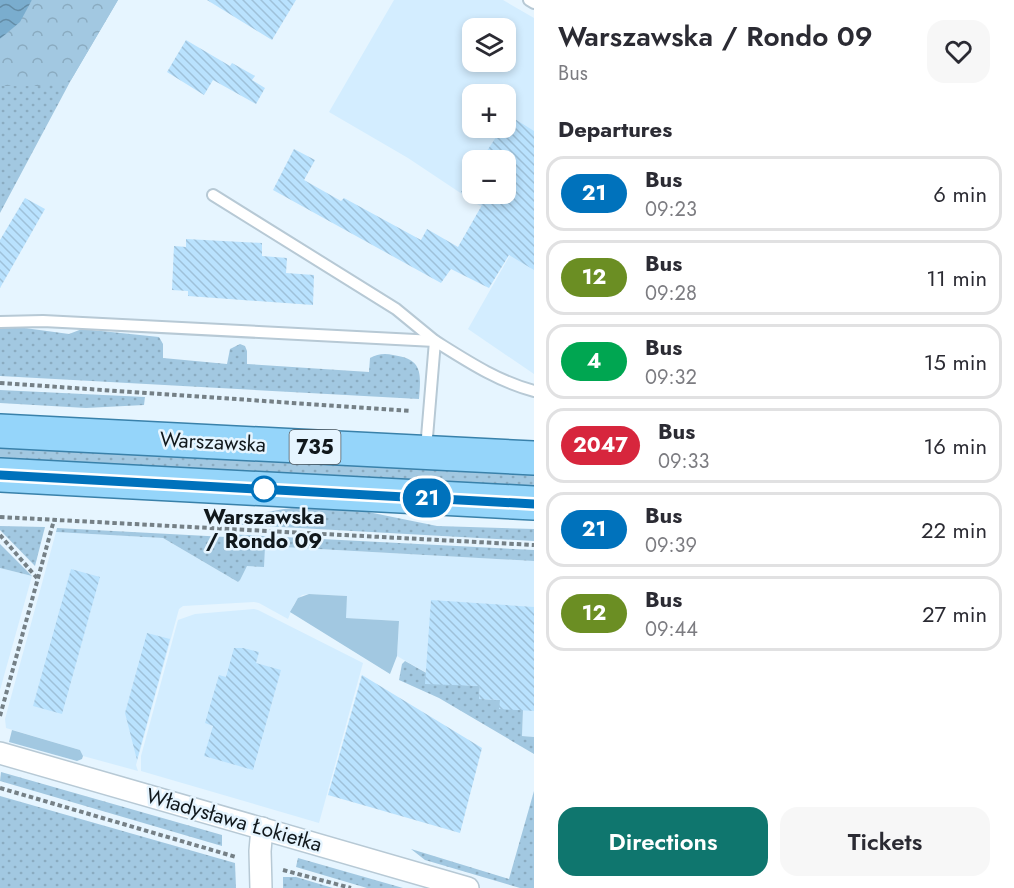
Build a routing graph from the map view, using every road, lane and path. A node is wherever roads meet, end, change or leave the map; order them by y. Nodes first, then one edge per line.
1 (529, 0) edge
2 (534, 3) edge
3 (213, 195) dead end
4 (0, 322) edge
5 (435, 341) junction
6 (0, 383) edge
7 (534, 391) edge
8 (429, 412) junction
9 (0, 431) edge
10 (426, 453) junction
11 (534, 458) edge
12 (0, 475) edge
13 (534, 503) edge
14 (0, 517) edge
15 (54, 520) junction
16 (0, 535) edge
17 (534, 545) edge
18 (38, 578) junction
19 (0, 716) edge
20 (0, 753) edge
21 (0, 788) edge
22 (262, 828) junction
23 (250, 864) junction
24 (261, 888) edge
25 (351, 888) edge
26 (468, 888) edge

1 - 2 lane
3 - 5 lane
4 - 5 lane
5 - 7 lane
5 - 8 lane
6 - 8 path
8 - 10 lane
9 - 10 main road, Warszawska / 735
10 - 11 main road, Warszawska / 735
12 - 13 main road, 735
14 - 15 path
15 - 17 path
15 - 18 path
16 - 18 path
18 - 19 path
20 - 22 street, Władysława Łokietka
21 - 23 path
22 - 23 street
22 - 26 street, Władysława Łokietka
23 - 24 street
23 - 25 path

